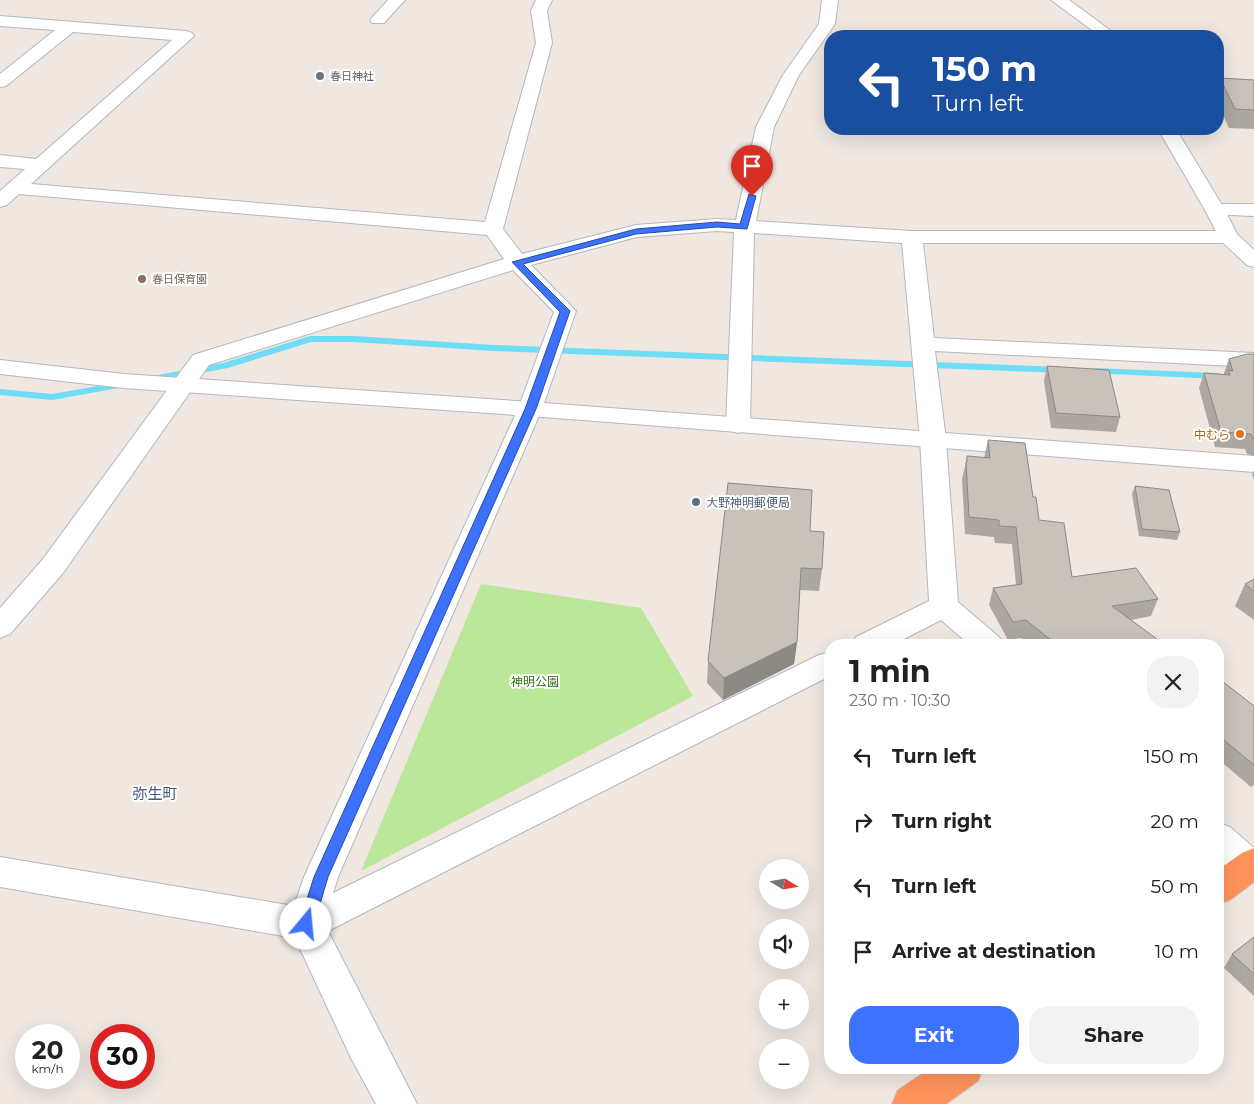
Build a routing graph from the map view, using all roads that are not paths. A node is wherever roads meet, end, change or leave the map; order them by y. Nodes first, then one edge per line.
1 (397, 0) edge
2 (544, 0) edge
3 (830, 0) edge
4 (1059, 0) edge
5 (378, 20) dead end
6 (0, 21) edge
7 (70, 26) junction
8 (1102, 30) edge
9 (0, 82) edge
10 (1171, 135) edge
11 (0, 161) edge
12 (41, 164) junction
13 (7, 194) edge
14 (1215, 210) junction
15 (1254, 210) edge
16 (744, 227) junction
17 (493, 229) junction
18 (912, 237) junction
19 (1228, 237) junction
20 (1254, 261) edge
21 (517, 262) junction
22 (923, 344) junction
23 (1254, 360) edge
24 (0, 367) edge
25 (182, 384) junction
26 (530, 409) junction
27 (738, 425) junction
28 (933, 440) junction
29 (1254, 464) edge
30 (944, 606) junction
31 (0, 627) edge
32 (878, 639) edge
33 (982, 639) edge
34 (824, 666) edge
35 (1224, 843) edge
36 (1252, 864) edge
37 (0, 872) edge
38 (1224, 885) edge
39 (306, 924) junction
40 (955, 1074) edge
41 (397, 1104) edge
42 (912, 1104) edge

1 - 5 street
2 - 17 street
3 - 16 street
4 - 8 street
6 - 7 street
7 - 9 street
7 - 12 street
10 - 14 street
11 - 12 street
12 - 13 street
13 - 17 street
14 - 15 street
14 - 19 street
16 - 18 street
16 - 21 street
16 - 27 street
17 - 21 street
18 - 19 street
18 - 22 street
19 - 20 street
21 - 25 street
21 - 26 street
22 - 23 street
22 - 28 street
24 - 25 street
25 - 26 street
25 - 31 street
26 - 27 street
26 - 39 street
27 - 28 street
28 - 29 street
28 - 30 street
30 - 32 street
30 - 33 street
34 - 39 street
35 - 36 street
36 - 38 highway
37 - 39 street
39 - 41 street
40 - 42 highway

